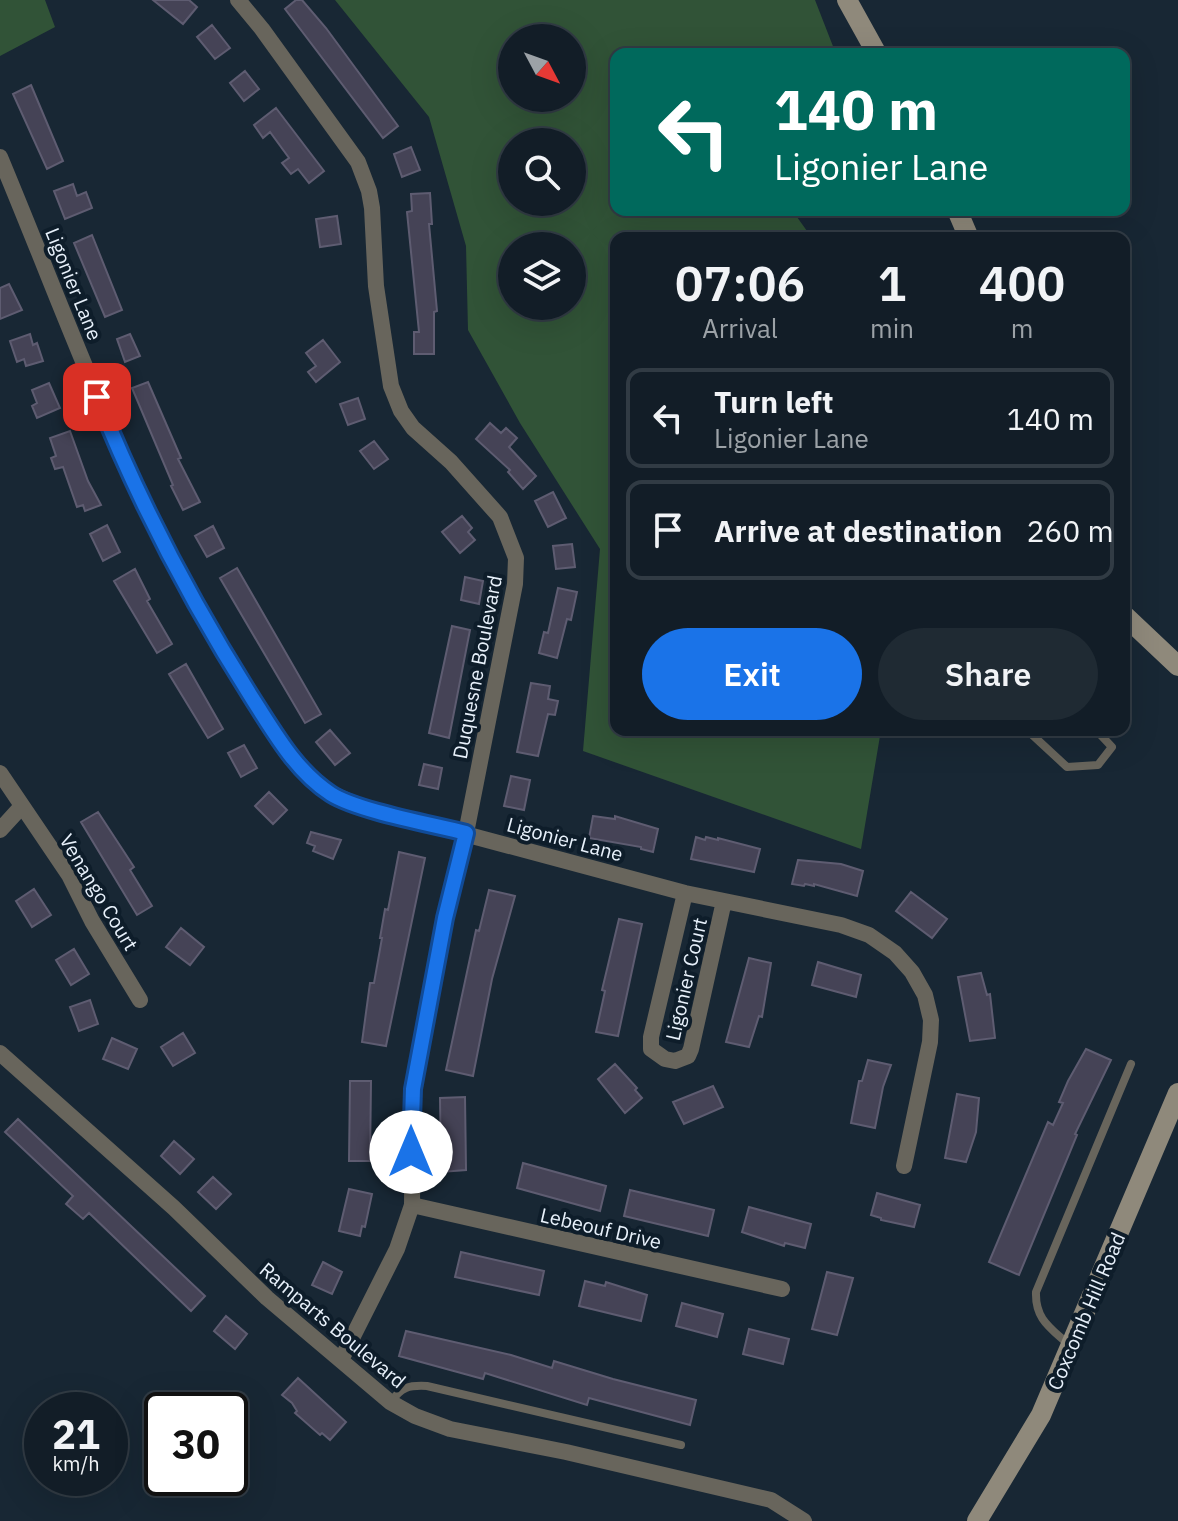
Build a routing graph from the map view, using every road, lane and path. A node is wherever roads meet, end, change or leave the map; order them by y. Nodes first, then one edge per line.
1 (238, 0) edge
2 (847, 0) edge
3 (874, 48) edge
4 (0, 157) edge
5 (1130, 621) edge
6 (1178, 666) edge
7 (1033, 736) edge
8 (1102, 736) edge
9 (0, 773) edge
10 (22, 806) junction
11 (0, 830) edge
12 (466, 833) junction
13 (685, 893) junction
14 (724, 901) junction
15 (140, 1000) dead end
16 (0, 1053) edge
17 (1131, 1064) dead end
18 (1178, 1093) edge
19 (904, 1166) dead end
20 (412, 1205) junction
21 (782, 1289) dead end
22 (1071, 1346) junction
23 (341, 1360) junction
24 (390, 1402) junction
25 (681, 1445) dead end
26 (804, 1521) edge
27 (977, 1521) edge

1 - 12 street, Duquesne Boulevard
2 - 3 main road
4 - 12 street, Ligonier Lane
5 - 6 main road
7 - 8 lane
9 - 10 street, Venango Court
10 - 11 street
10 - 15 street, Venango Court
12 - 13 street, Ligonier Lane
12 - 20 street, Duquesne Boulevard
13 - 14 street, Ligonier Lane
13 - 14 street, Ligonier Court
14 - 19 street, Ligonier Lane
16 - 23 street, Ramparts Boulevard
17 - 22 lane
18 - 22 main road, Coxcomb Hill Road
20 - 21 street, Lebeouf Drive
20 - 23 street, Duquesne Boulevard
22 - 27 main road, Coxcomb Hill Road
23 - 24 street, Ramparts Boulevard
24 - 25 lane
24 - 26 street, Ramparts Boulevard

